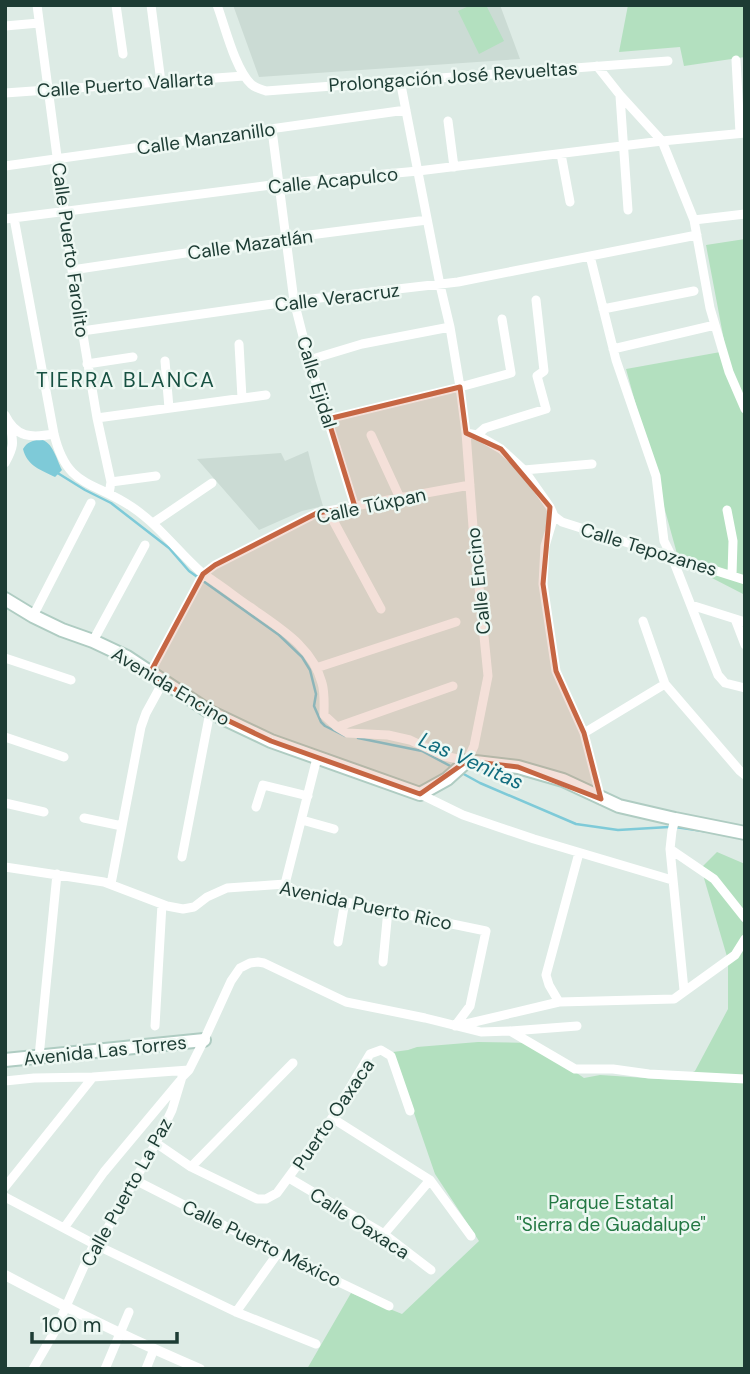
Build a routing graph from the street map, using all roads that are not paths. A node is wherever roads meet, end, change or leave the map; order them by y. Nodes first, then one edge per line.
1 (37, 5) edge
2 (116, 5) edge
3 (151, 5) edge
4 (217, 5) edge
5 (39, 23) junction
6 (5, 26) edge
7 (123, 54) dead end
8 (736, 60) dead end
9 (668, 61) dead end
10 (597, 66) junction
11 (244, 76) junction
12 (400, 80) junction
13 (161, 82) junction
14 (48, 90) junction
15 (5, 93) edge
16 (620, 95) junction
17 (406, 110) junction
18 (448, 121) dead end
19 (272, 130) junction
20 (743, 133) edge
21 (662, 141) junction
22 (624, 146) junction
23 (561, 154) junction
24 (58, 158) junction
25 (5, 166) edge
26 (454, 167) junction
27 (418, 171) junction
28 (279, 184) junction
29 (570, 202) dead end
30 (628, 210) dead end
31 (64, 211) junction
32 (745, 214) edge
33 (10, 219) edge
34 (427, 220) junction
35 (694, 220) junction
36 (697, 235) junction
37 (286, 239) junction
38 (590, 256) junction
39 (72, 270) junction
40 (440, 285) junction
41 (694, 290) dead end
42 (536, 300) dead end
43 (294, 301) junction
44 (603, 309) junction
45 (502, 319) dead end
46 (715, 325) junction
47 (450, 327) junction
48 (82, 331) junction
49 (239, 344) dead end
50 (613, 349) junction
51 (133, 357) dead end
52 (309, 360) junction
53 (165, 361) dead end
54 (87, 364) junction
55 (460, 387) junction
56 (266, 395) dead end
57 (242, 398) junction
58 (169, 408) junction
59 (745, 409) edge
60 (5, 415) edge
61 (97, 418) junction
62 (328, 419) junction
63 (10, 426) junction
64 (466, 433) junction
65 (54, 434) junction
66 (371, 435) dead end
67 (477, 435) junction
68 (6, 462) edge
69 (592, 464) dead end
70 (524, 470) junction
71 (156, 476) dead end
72 (111, 482) junction
73 (212, 483) dead end
74 (470, 485) junction
75 (110, 494) junction
76 (400, 498) junction
77 (91, 503) dead end
78 (355, 507) junction
79 (727, 510) dead end
80 (328, 511) junction
81 (554, 516) junction
82 (153, 523) junction
83 (145, 545) dead end
84 (672, 557) junction
85 (203, 575) junction
86 (732, 575) junction
87 (745, 580) edge
88 (5, 599) edge
89 (691, 605) junction
90 (381, 609) dead end
91 (33, 616) junction
92 (740, 620) edge
93 (643, 621) dead end
94 (456, 622) dead end
95 (93, 642) junction
96 (745, 645) edge
97 (5, 658) edge
98 (316, 668) junction
99 (150, 673) junction
100 (71, 680) dead end
101 (163, 682) junction
102 (665, 684) junction
103 (453, 686) dead end
104 (745, 688) edge
105 (210, 712) junction
106 (337, 727) junction
107 (584, 733) junction
108 (5, 737) edge
109 (64, 757) dead end
110 (317, 758) junction
111 (460, 767) junction
112 (745, 775) edge
113 (420, 794) junction
114 (308, 796) junction
115 (601, 799) junction
116 (5, 803) edge
117 (256, 807) dead end
118 (44, 812) dead end
119 (84, 818) dead end
120 (302, 820) junction
121 (674, 824) junction
122 (122, 826) junction
123 (334, 829) dead end
124 (745, 833) edge
125 (670, 849) junction
126 (579, 853) junction
127 (182, 857) dead end
128 (5, 867) edge
129 (57, 874) junction
130 (672, 880) junction
131 (111, 884) junction
132 (285, 884) junction
133 (345, 901) junction
134 (162, 904) junction
135 (388, 910) junction
136 (745, 918) edge
137 (745, 939) edge
138 (338, 942) dead end
139 (383, 962) dead end
140 (684, 990) junction
141 (559, 1002) junction
142 (155, 1026) dead end
143 (455, 1026) junction
144 (576, 1026) dead end
145 (510, 1031) junction
146 (204, 1040) junction
147 (39, 1057) junction
148 (5, 1060) edge
149 (293, 1063) dead end
150 (186, 1074) junction
151 (93, 1077) junction
152 (745, 1079) edge
153 (5, 1081) edge
154 (410, 1111) dead end
155 (332, 1118) junction
156 (156, 1143) junction
157 (191, 1167) junction
158 (289, 1178) junction
159 (135, 1180) junction
160 (429, 1180) junction
161 (5, 1187) edge
162 (5, 1197) edge
163 (64, 1228) junction
164 (384, 1234) junction
165 (471, 1236) dead end
166 (94, 1244) junction
167 (278, 1253) junction
168 (430, 1270) dead end
169 (5, 1275) edge
170 (389, 1306) dead end
171 (66, 1308) junction
172 (129, 1312) dead end
173 (236, 1312) junction
174 (120, 1333) junction
175 (316, 1344) dead end
176 (154, 1349) junction
177 (33, 1369) edge
178 (105, 1369) edge
179 (146, 1369) edge
180 (200, 1369) edge

1 - 5 street, Calle Puerto Farolito
2 - 7 street
3 - 13 street
4 - 11 street
5 - 6 street
5 - 14 street, Calle Puerto Farolito
8 - 20 street
9 - 10 street, Prolongación José Revueltas
10 - 12 street, Prolongación José Revueltas
10 - 16 street
11 - 12 street, Prolongación José Revueltas
11 - 13 street, Calle Puerto Vallarta
12 - 17 street, Calle Encino
13 - 14 street, Calle Puerto Vallarta
14 - 15 street, Calle Puerto Vallarta
14 - 24 street, Calle Puerto Farolito
16 - 21 street
16 - 22 street
17 - 19 street, Calle Manzanillo
17 - 27 street, Calle Encino
18 - 26 street
19 - 24 street, Calle Manzanillo
19 - 28 street, Calle Ejidal
20 - 21 street, Calle Acapulco
21 - 22 street, Calle Acapulco
21 - 35 street
22 - 23 street, Calle Acapulco
22 - 30 street
23 - 26 street, Calle Acapulco
23 - 29 street
24 - 25 street, Calle Manzanillo
24 - 31 street, Calle Puerto Farolito
26 - 27 street, Calle Acapulco
27 - 28 street, Calle Acapulco
27 - 34 street, Calle Encino
28 - 31 street, Calle Acapulco
28 - 37 street, Calle Ejidal
31 - 33 street, Calle Acapulco
31 - 39 street, Calle Puerto Farolito
32 - 35 street
33 - 65 street
34 - 37 street, Calle Mazatlán
34 - 40 street, Calle Encino
35 - 36 street
36 - 38 street, Calle Veracruz
36 - 46 street
37 - 39 street, Calle Mazatlán
37 - 43 street, Calle Ejidal
38 - 40 street, Calle Veracruz
38 - 44 street
39 - 48 street, Calle Puerto Farolito
40 - 43 street, Calle Veracruz
40 - 47 street, Calle Encino
41 - 44 street
42 - 67 street
43 - 48 street, Calle Veracruz
43 - 52 street, Calle Ejidal
44 - 50 street
45 - 55 street
46 - 50 street
46 - 59 street
47 - 52 street
47 - 55 street, Calle Encino
48 - 54 street, Calle Puerto Farolito
49 - 57 street
50 - 84 street
51 - 54 street
52 - 62 street, Calle Ejidal
53 - 58 street
54 - 61 street, Calle Puerto Farolito
55 - 62 street
55 - 64 street, Calle Encino
56 - 57 street
57 - 58 street
58 - 61 street
60 - 63 street
61 - 72 street, Calle Puerto Farolito
62 - 78 street, Calle Ejidal
63 - 65 street
63 - 68 street
64 - 67 street
64 - 74 street, Calle Encino
65 - 75 street
66 - 76 street
67 - 70 street
69 - 70 street
70 - 81 street
71 - 72 street
72 - 75 street, Calle Puerto Farolito
73 - 82 street
74 - 76 street, Calle Túxpan
74 - 111 street, Calle Encino
75 - 82 street
76 - 78 street, Calle Túxpan
77 - 91 street
78 - 80 street, Calle Túxpan
79 - 86 street
80 - 85 street, Calle Túxpan
80 - 90 street
81 - 84 street, Calle Tepozanes
81 - 107 street
82 - 85 street
83 - 95 street
84 - 86 street, Calle Tepozanes
84 - 89 street
85 - 98 street
85 - 99 street
86 - 87 street, Calle Tepozanes
88 - 91 main road, Avenida Encino
89 - 92 street
89 - 104 street
91 - 95 main road, Avenida Encino
92 - 96 street
93 - 102 street
94 - 98 street
95 - 99 main road, Avenida Encino
97 - 100 street
98 - 106 street
99 - 101 main road, Avenida Encino
101 - 105 main road, Avenida Encino
101 - 122 street
102 - 107 street
102 - 112 street
103 - 106 street
105 - 110 main road, Avenida Encino
105 - 127 street
106 - 111 street
107 - 115 street
108 - 109 street
110 - 113 main road, Avenida Encino
110 - 114 street
111 - 113 main road
111 - 115 main road
113 - 126 street
114 - 117 street
114 - 120 street
115 - 121 main road
116 - 118 street
119 - 122 street
120 - 123 street
120 - 132 street
121 - 124 main road
121 - 125 street
122 - 131 street
125 - 130 street
125 - 136 street
126 - 130 street
126 - 141 street
128 - 129 street, Avenida Puerto Rico
129 - 131 street, Avenida Puerto Rico
129 - 147 street
130 - 140 street
131 - 134 street, Avenida Puerto Rico
132 - 133 street, Avenida Puerto Rico
132 - 134 street, Avenida Puerto Rico
133 - 135 street, Avenida Puerto Rico
133 - 138 street
134 - 142 street
135 - 139 street
135 - 143 street, Avenida Puerto Rico
137 - 140 street
140 - 141 street
141 - 143 street
143 - 145 street
143 - 146 street, Calle Puerto La Paz
144 - 145 street
145 - 152 street
146 - 147 main road, Avenida Las Torres
146 - 150 street, Calle Puerto La Paz
147 - 148 main road, Avenida Las Torres
149 - 157 street
150 - 151 street, Avenida Las Torres
150 - 156 street, Calle Puerto La Paz
150 - 163 street
151 - 153 street, Avenida Las Torres
151 - 161 street
154 - 155 street, Puerto Oaxaca
155 - 158 street, Puerto Oaxaca
155 - 160 street
156 - 157 street
156 - 159 street, Calle Puerto La Paz
157 - 158 street, Puerto Oaxaca
158 - 164 street, Calle Oaxaca
159 - 166 street, Calle Puerto La Paz
159 - 167 street, Calle Puerto México
160 - 164 street
160 - 165 street
162 - 163 street
163 - 166 street
164 - 168 street, Calle Oaxaca
166 - 171 street, Calle Puerto La Paz
166 - 173 street
167 - 170 street, Calle Puerto México
167 - 173 street
169 - 171 street
171 - 174 street
171 - 177 street, Calle Puerto La Paz
172 - 174 street
173 - 175 street
174 - 176 street
174 - 178 street
176 - 179 street
176 - 180 street

